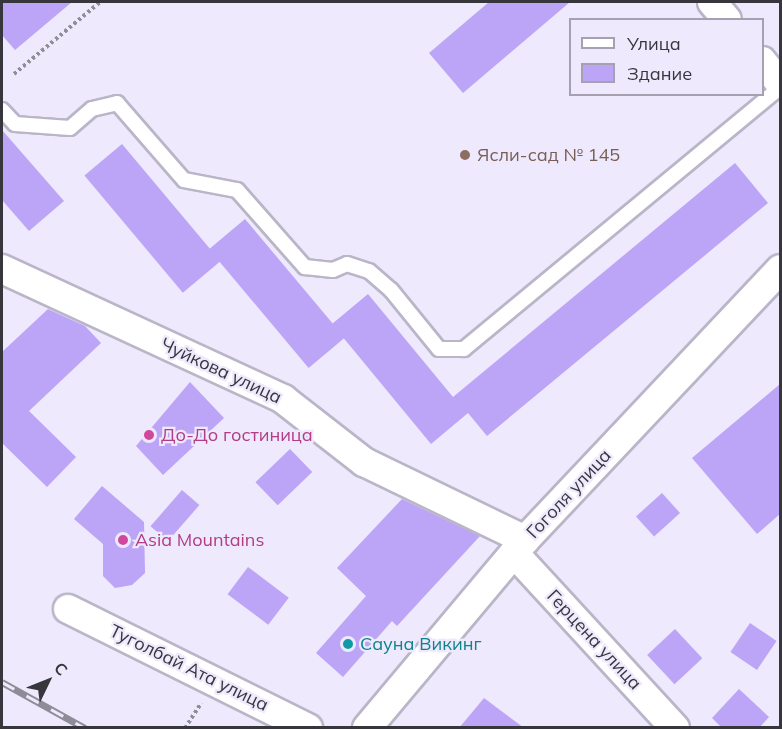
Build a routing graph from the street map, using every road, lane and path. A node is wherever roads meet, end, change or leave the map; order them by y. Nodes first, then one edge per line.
1 (100, 2) edge
2 (712, 2) edge
3 (725, 18) edge
4 (764, 63) edge
5 (14, 74) dead end
6 (780, 82) edge
7 (780, 88) edge
8 (2, 110) edge
9 (2, 269) edge
10 (780, 269) edge
11 (519, 547) junction
12 (68, 609) dead end
13 (200, 704) dead end
14 (185, 728) edge
15 (309, 728) edge
16 (367, 728) edge
17 (675, 728) edge

1 - 5 path
2 - 3 street
4 - 6 street
7 - 8 lane
9 - 11 street, Чуйкова улица
10 - 11 street, Гоголя улица
11 - 16 street, Гоголя улица
11 - 17 street, Герцена улица
12 - 15 street, Туголбай Ата улица
13 - 14 path

